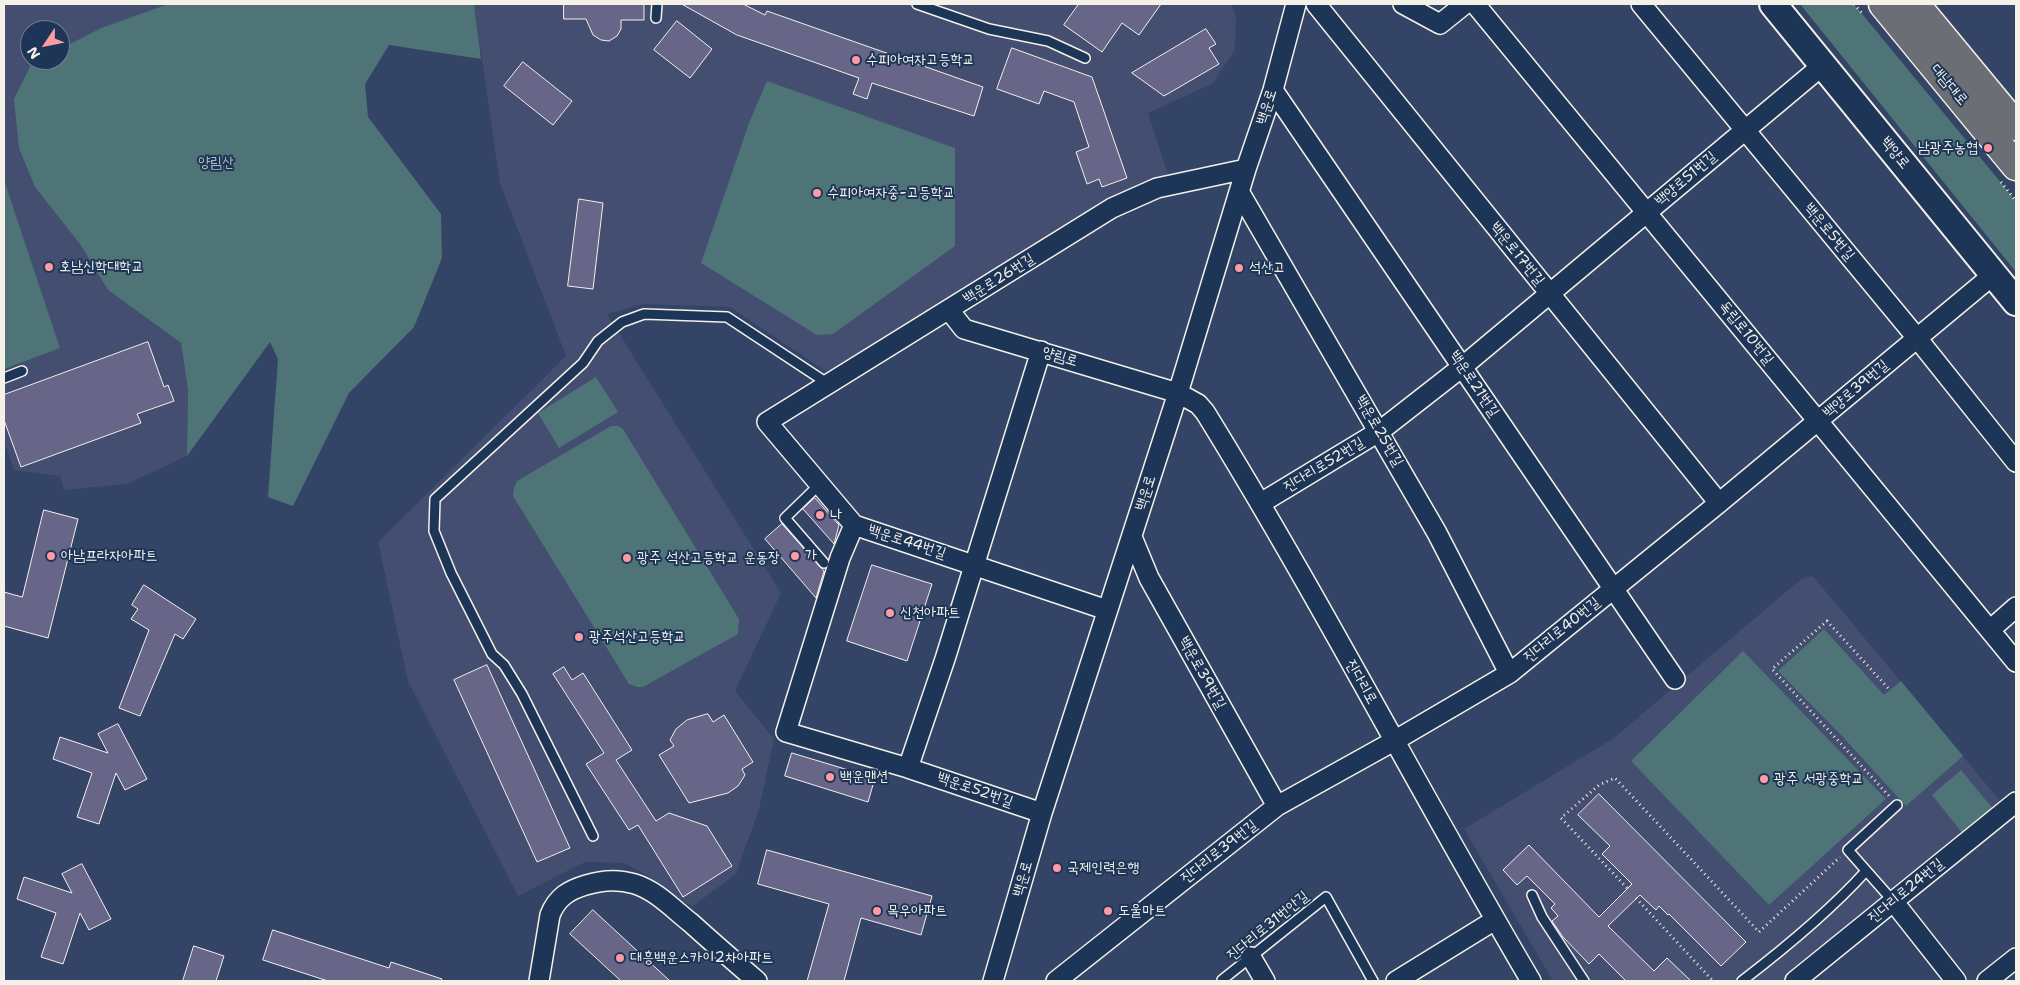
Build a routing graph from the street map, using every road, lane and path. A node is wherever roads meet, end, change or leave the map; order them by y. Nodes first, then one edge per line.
1 (657, 4) edge
2 (917, 4) edge
3 (1296, 4) edge
4 (1316, 4) edge
5 (1465, 4) edge
6 (1475, 4) edge
7 (1641, 4) edge
8 (1773, 4) edge
9 (1882, 4) edge
10 (1915, 4) edge
11 (1411, 8) edge
12 (656, 18) dead end
13 (1085, 58) dead end
14 (1823, 65) junction
15 (1273, 90) junction
16 (2016, 126) edge
17 (1745, 131) junction
18 (2016, 166) edge
19 (1246, 169) junction
20 (1240, 193) junction
21 (1647, 212) junction
22 (1993, 275) junction
23 (1550, 294) junction
24 (2016, 302) edge
25 (949, 310) junction
26 (1917, 338) junction
27 (1041, 351) junction
28 (1462, 367) junction
29 (22, 371) dead end
30 (4, 378) edge
31 (827, 383) junction
32 (1178, 393) junction
33 (1818, 421) junction
34 (767, 422) joint
35 (1380, 431) junction
36 (2016, 462) edge
37 (820, 484) junction
38 (1261, 503) junction
39 (1719, 503) junction
40 (854, 525) junction
41 (1132, 537) junction
42 (824, 563) dead end
43 (974, 564) junction
44 (1614, 589) junction
45 (2016, 608) edge
46 (1107, 610) junction
47 (1990, 630) junction
48 (2016, 662) edge
49 (1509, 674) junction
50 (1675, 679) dead end
51 (1888, 688) dead end
52 (1394, 741) junction
53 (908, 768) junction
54 (2016, 802) edge
55 (1897, 805) joint
56 (1277, 806) junction
57 (1042, 813) junction
58 (593, 836) dead end
59 (1848, 850) junction
60 (1866, 871) junction
61 (1627, 888) dead end
62 (1532, 895) dead end
63 (1636, 898) dead end
64 (1893, 901) junction
65 (1495, 920) junction
66 (1251, 957) junction
67 (2016, 958) edge
68 (1222, 980) dead end
69 (539, 981) edge
70 (756, 981) edge
71 (993, 981) edge
72 (1056, 981) edge
73 (1265, 981) edge
74 (1373, 981) edge
75 (1396, 981) edge
76 (1531, 981) edge
77 (1584, 981) edge
78 (1713, 981) edge
79 (1742, 981) edge
80 (1796, 981) edge
81 (1956, 981) edge
82 (1987, 981) edge

1 - 12 lane
2 - 13 lane
3 - 15 street, 백운로
4 - 23 street, 백운로17번길
5 - 11 street
6 - 21 street, 독립로10번길
7 - 17 street, 백운로5번길
8 - 14 street, 백양로
9 - 18 main road, 대남대로
10 - 16 main road, 대남대로
14 - 17 street, 백양로51번길
14 - 22 street, 백양로
15 - 19 street, 백운로
15 - 28 street, 백운로21번길
17 - 21 street, 백양로51번길
17 - 26 street, 백운로5번길
19 - 20 street, 백운로
19 - 25 street, 백운로26번길
20 - 32 street, 백운로
20 - 35 street, 백운로25번길
21 - 23 street, 백양로51번길
21 - 33 street, 독립로10번길
22 - 24 street, 백양로
22 - 26 street, 백양로39번길
23 - 28 street, 진다리로52번길
23 - 39 street, 백운로17번길
25 - 27 street, 양림로
25 - 31 street, 백운로26번길
26 - 33 street, 백양로39번길
26 - 36 street, 백운로5번길
27 - 32 street, 양림로
27 - 43 street
28 - 35 street, 진다리로52번길
28 - 44 street, 백운로21번길
29 - 30 lane
31 - 34 street, 백운로26번길
31 - 58 lane
32 - 38 street, 진다리로
32 - 41 street, 백운로
33 - 39 street, 백양로39번길
33 - 47 street, 독립로10번길
34 - 37 street, 백운로44번길
35 - 38 street, 진다리로52번길
35 - 49 street, 백운로25번길
37 - 40 street, 백운로44번길
37 - 42 lane
38 - 52 street, 진다리로
39 - 44 street, 진다리로40번길
40 - 43 street, 백운로44번길
40 - 53 street, 백운로52번길
41 - 46 street, 백운로
41 - 56 street, 백운로39번길
43 - 46 street, 백운로44번길
43 - 53 street
44 - 49 street, 진다리로40번길
44 - 50 street, 백운로21번길
45 - 47 street
46 - 57 street, 백운로
47 - 48 street, 독립로10번길
49 - 52 street, 진다리로40번길
51 - 55 path
52 - 56 street, 진다리로39번길
52 - 65 street, 진다리로
53 - 57 street, 백운로52번길
54 - 64 street, 진다리로24번길
55 - 59 lane
56 - 72 street, 진다리로39번길
57 - 71 street, 백운로
59 - 60 lane
59 - 61 path
60 - 64 lane
60 - 79 lane
62 - 77 lane
63 - 78 path
64 - 80 street, 진다리로24번길
64 - 81 street
65 - 75 street
65 - 76 street, 진다리로
66 - 68 lane, 진다리로31번안길
66 - 73 street
66 - 74 lane, 진다리로31번안길
67 - 82 street
69 - 70 street

